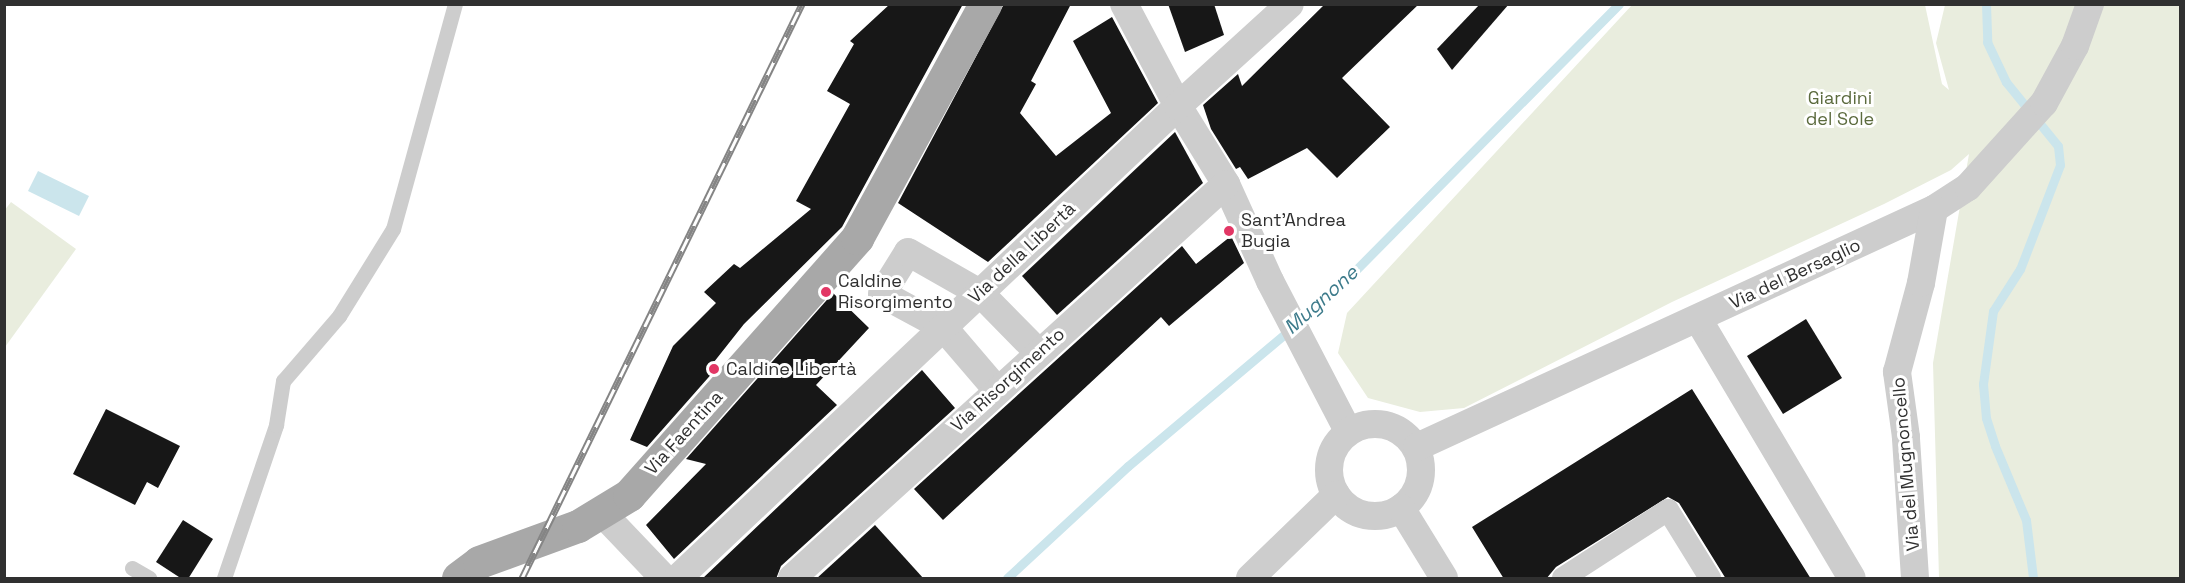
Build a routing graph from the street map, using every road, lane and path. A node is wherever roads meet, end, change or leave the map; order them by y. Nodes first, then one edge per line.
1 (455, 4) edge
2 (985, 4) edge
3 (1124, 4) edge
4 (1290, 4) edge
5 (2090, 4) edge
6 (1178, 106) junction
7 (1226, 184) junction
8 (1934, 209) junction
9 (980, 293) junction
10 (1698, 319) junction
11 (943, 327) junction
12 (1038, 353) junction
13 (997, 390) junction
14 (1348, 431) junction
15 (1417, 447) junction
16 (1336, 495) junction
17 (1401, 508) junction
18 (603, 514) junction
19 (132, 568) dead end
20 (149, 579) edge
21 (224, 579) edge
22 (458, 579) edge
23 (664, 579) edge
24 (678, 579) edge
25 (792, 579) edge
26 (1250, 579) edge
27 (1444, 579) edge
28 (1563, 579) edge
29 (1710, 579) edge
30 (1852, 579) edge
31 (1915, 579) edge

1 - 21 lane
2 - 18 main road, Via Faentina
3 - 6 street
4 - 6 street, Via della Libertà
5 - 8 street, Via del Bersaglio
6 - 7 street
6 - 9 street, Via della Libertà
7 - 12 street, Via Risorgimento
7 - 14 street
8 - 10 street, Via del Bersaglio
8 - 31 street, Via del Mugnoncello
9 - 11 street, Via della Libertà
9 - 11 street
9 - 12 street
10 - 15 street, Via del Bersaglio
10 - 30 street
11 - 13 street
11 - 24 street, Via della Libertà
12 - 13 street, Via Risorgimento
13 - 25 street, Via Risorgimento
14 - 15 street
14 - 16 street
15 - 17 street
16 - 17 street
16 - 26 street
17 - 27 street
18 - 22 main road, Via Faentina
18 - 23 street
19 - 20 lane
28 - 29 street

